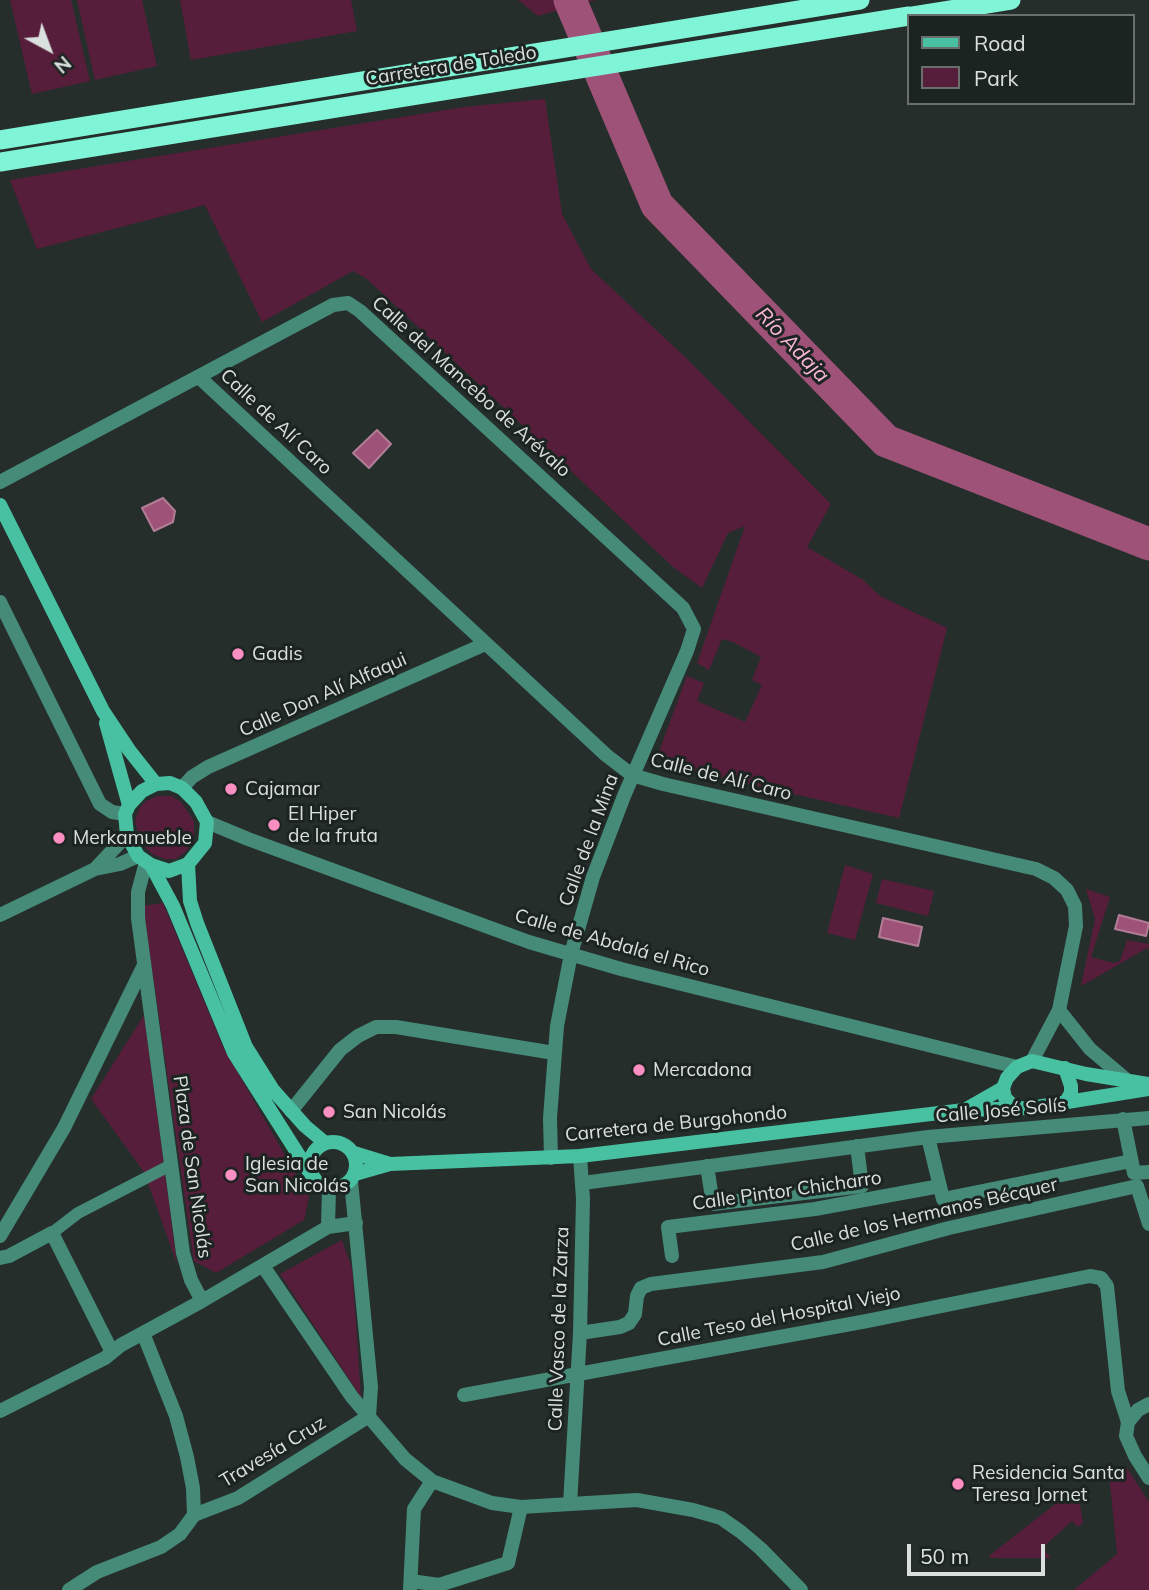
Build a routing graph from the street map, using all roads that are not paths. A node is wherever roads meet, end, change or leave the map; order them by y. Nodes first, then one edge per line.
1 (860, 0) edge
2 (1011, 0) edge
3 (924, 14) edge
4 (908, 16) edge
5 (0, 140) edge
6 (0, 162) edge
7 (200, 378) junction
8 (0, 482) edge
9 (0, 505) edge
10 (0, 604) edge
11 (694, 629) joint
12 (485, 644) junction
13 (103, 711) junction
14 (632, 775) junction
15 (156, 784) junction
16 (182, 788) junction
17 (127, 809) junction
18 (207, 822) junction
19 (127, 835) junction
20 (145, 861) junction
21 (188, 864) junction
22 (95, 869) junction
23 (0, 915) edge
24 (571, 954) junction
25 (144, 965) junction
26 (1059, 1010) junction
27 (554, 1054) junction
28 (1032, 1061) junction
29 (1017, 1067) junction
30 (1065, 1068) junction
31 (1128, 1081) junction
32 (1149, 1086) edge
33 (1003, 1088) junction
34 (1066, 1102) junction
35 (1015, 1108) junction
36 (964, 1110) junction
37 (291, 1111) junction
38 (1149, 1118) edge
39 (1123, 1119) junction
40 (928, 1137) junction
41 (324, 1143) junction
42 (857, 1146) junction
43 (354, 1153) junction
44 (580, 1156) junction
45 (551, 1158) junction
46 (390, 1164) junction
47 (171, 1165) junction
48 (707, 1166) junction
49 (310, 1173) junction
50 (1138, 1173) edge
51 (353, 1178) junction
52 (583, 1183) junction
53 (329, 1189) junction
54 (941, 1193) junction
55 (356, 1223) junction
56 (1149, 1224) edge
57 (328, 1227) junction
58 (52, 1233) junction
59 (0, 1236) edge
60 (672, 1256) dead end
61 (0, 1258) edge
62 (263, 1266) junction
63 (202, 1301) junction
64 (580, 1333) junction
65 (143, 1334) junction
66 (112, 1352) junction
67 (578, 1376) junction
68 (464, 1395) dead end
69 (1149, 1404) edge
70 (0, 1411) edge
71 (369, 1416) junction
72 (1128, 1422) junction
73 (1149, 1478) edge
74 (432, 1481) junction
75 (570, 1504) junction
76 (521, 1507) junction
77 (194, 1515) junction
78 (411, 1585) edge
79 (69, 1590) edge
80 (801, 1590) edge

1 - 5 highway, Carretera de Toledo
2 - 3 highway, Carretera de Toledo
4 - 6 highway, Carretera de Toledo
7 - 8 street, Calle del Mancebo de Arévalo
7 - 11 street, Calle del Mancebo de Arévalo
7 - 12 street, Calle de Alí Caro
9 - 13 main road
10 - 17 street
11 - 14 street, Calle de la Mina
12 - 14 street, Calle de Alí Caro
12 - 16 street, Calle Don Alí Alfaqui
13 - 15 main road
13 - 17 main road
14 - 24 street, Calle de la Mina
14 - 26 street, Calle de Alí Caro
15 - 16 main road
15 - 17 main road
16 - 18 main road
17 - 19 main road
18 - 21 main road
18 - 24 street, Calle de Abdalá el Rico
19 - 20 main road
19 - 22 street
20 - 21 main road
20 - 22 street
20 - 25 street, Plaza de San Nicolás
20 - 49 main road
21 - 37 main road
22 - 23 street
24 - 27 street, Calle de la Mina
24 - 29 street, Calle de Abdalá el Rico
25 - 47 street, Plaza de San Nicolás
25 - 59 street
26 - 28 street, Calle de Alí Caro
26 - 31 street
27 - 37 street
27 - 45 street, Calle de la Mina
28 - 29 main road
28 - 30 main road
29 - 33 main road
30 - 31 main road
30 - 34 main road
31 - 32 main road
32 - 34 main road
33 - 35 main road
33 - 36 main road, Carretera de Burgohondo
34 - 35 main road
35 - 36 main road, Carretera de Burgohondo
36 - 44 main road, Carretera de Burgohondo
37 - 41 main road
38 - 39 street, Calle José Solís
39 - 40 street, Calle José Solís
39 - 50 street
40 - 42 street, Calle José Solís
40 - 54 street
41 - 43 main road
41 - 49 main road
42 - 48 street, Calle José Solís
42 - 48 street
43 - 46 main road, Carretera de Burgohondo
43 - 51 main road
44 - 45 main road, Carretera de Burgohondo
44 - 52 street, Calle Vasco de la Zarza
45 - 46 main road, Carretera de Burgohondo
46 - 51 main road, Carretera de Burgohondo
47 - 58 street
47 - 63 street, Plaza de San Nicolás
48 - 52 street, Calle José Solís
49 - 53 main road
50 - 54 street, Calle Pintor Chicharro
50 - 56 street
50 - 64 street, Calle de los Hermanos Bécquer
51 - 53 main road
51 - 55 street
52 - 64 street, Calle Vasco de la Zarza
53 - 57 street
54 - 60 street, Calle Pintor Chicharro
55 - 57 street
55 - 71 street
57 - 62 street
58 - 61 street
58 - 66 street
62 - 63 street
62 - 71 street
63 - 65 street
64 - 67 street, Calle Vasco de la Zarza
65 - 66 street
65 - 77 street
66 - 70 street
67 - 68 street, Calle Teso del Hospital Viejo
67 - 72 street, Calle Teso del Hospital Viejo
67 - 75 street, Calle Vasco de la Zarza
69 - 72 street
71 - 74 street
71 - 77 street, Travesía Cruz
72 - 73 street
74 - 76 street
74 - 78 street
75 - 76 street
75 - 80 street
76 - 78 street
77 - 79 street

